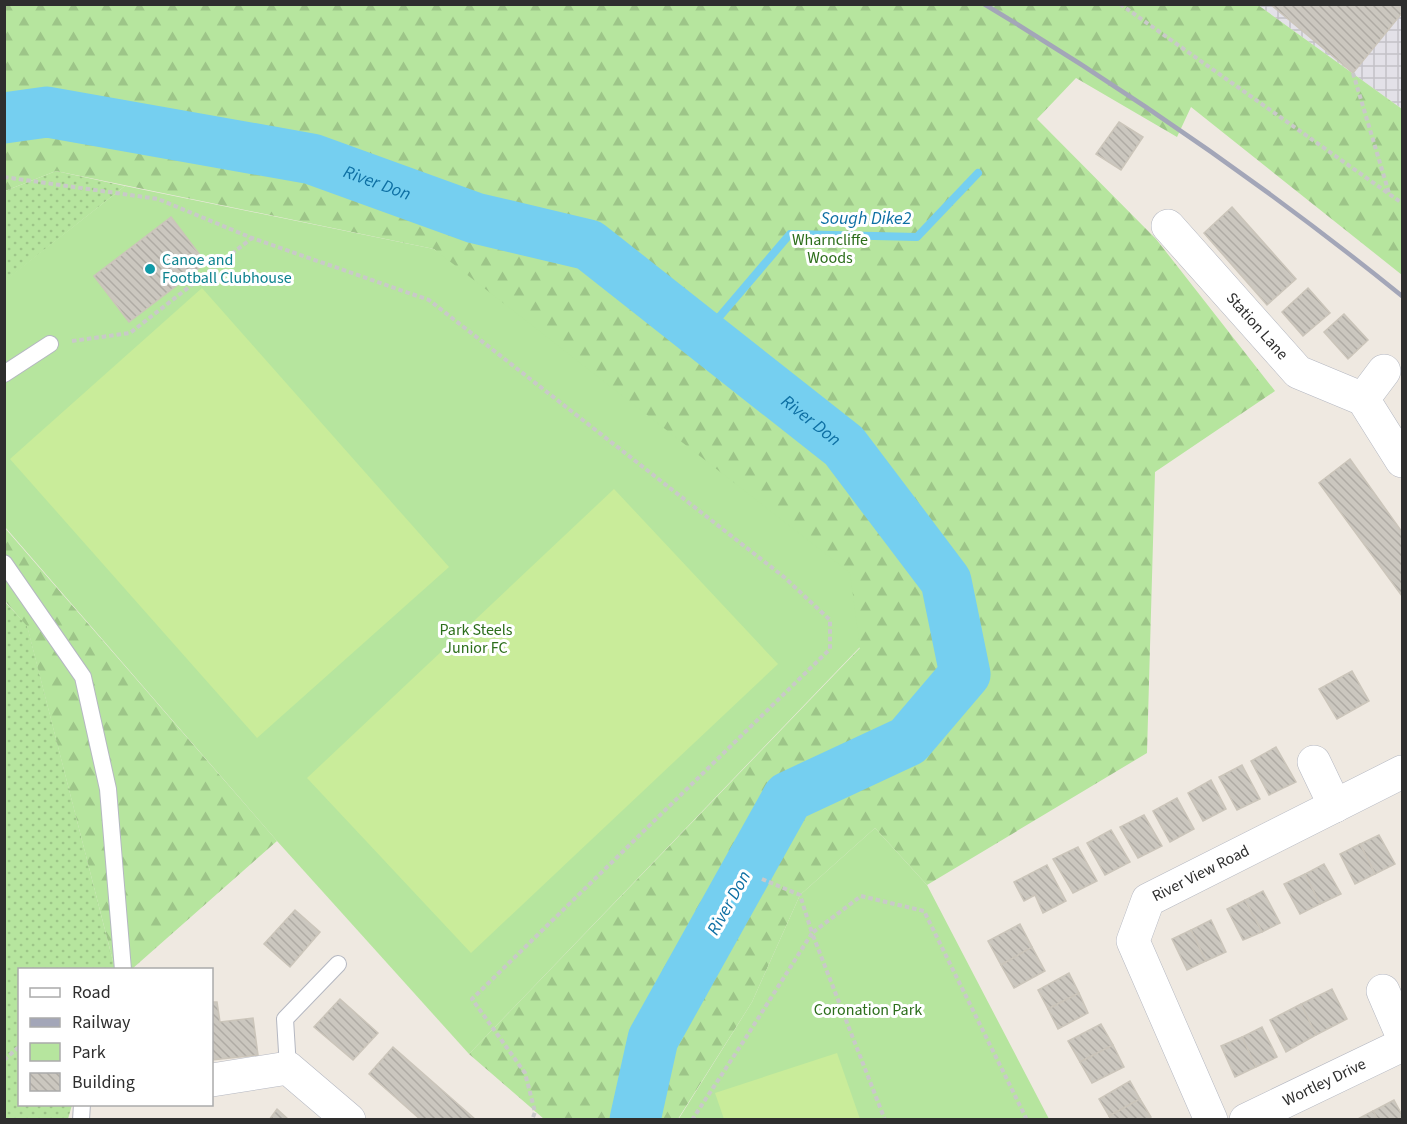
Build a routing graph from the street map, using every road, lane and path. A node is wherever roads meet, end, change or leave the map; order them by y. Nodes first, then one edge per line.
1 (1120, 4) edge
2 (1353, 73) dead end
3 (4, 177) edge
4 (1390, 194) junction
5 (1402, 203) edge
6 (1168, 226) dead end
7 (252, 238) junction
8 (50, 344) joint
9 (1384, 371) dead end
10 (4, 374) edge
11 (1363, 399) junction
12 (1402, 461) edge
13 (4, 563) edge
14 (1314, 762) dead end
15 (1402, 772) edge
16 (1335, 806) junction
17 (762, 879) dead end
18 (812, 933) junction
19 (338, 963) dead end
20 (123, 968) edge
21 (1383, 991) dead end
22 (1402, 1035) edge
23 (1402, 1045) edge
24 (18, 1048) edge
25 (4, 1060) edge
26 (288, 1068) junction
27 (213, 1080) edge
28 (349, 1119) edge
29 (532, 1119) edge
30 (692, 1119) edge
31 (885, 1119) edge
32 (1027, 1119) edge
33 (1211, 1119) edge
34 (1246, 1119) edge

1 - 4 path
2 - 4 path
3 - 7 path
4 - 5 path
6 - 11 street, Station Lane
7 - 8 path
7 - 29 path
8 - 10 lane
9 - 11 street
11 - 12 street
13 - 20 lane
14 - 16 street
15 - 16 street, River View Road
16 - 33 street, River View Road
17 - 18 path
18 - 30 path
18 - 31 path
18 - 32 path
19 - 26 lane
21 - 22 street
23 - 34 street, Wortley Drive
24 - 25 path
26 - 27 street
26 - 28 street

